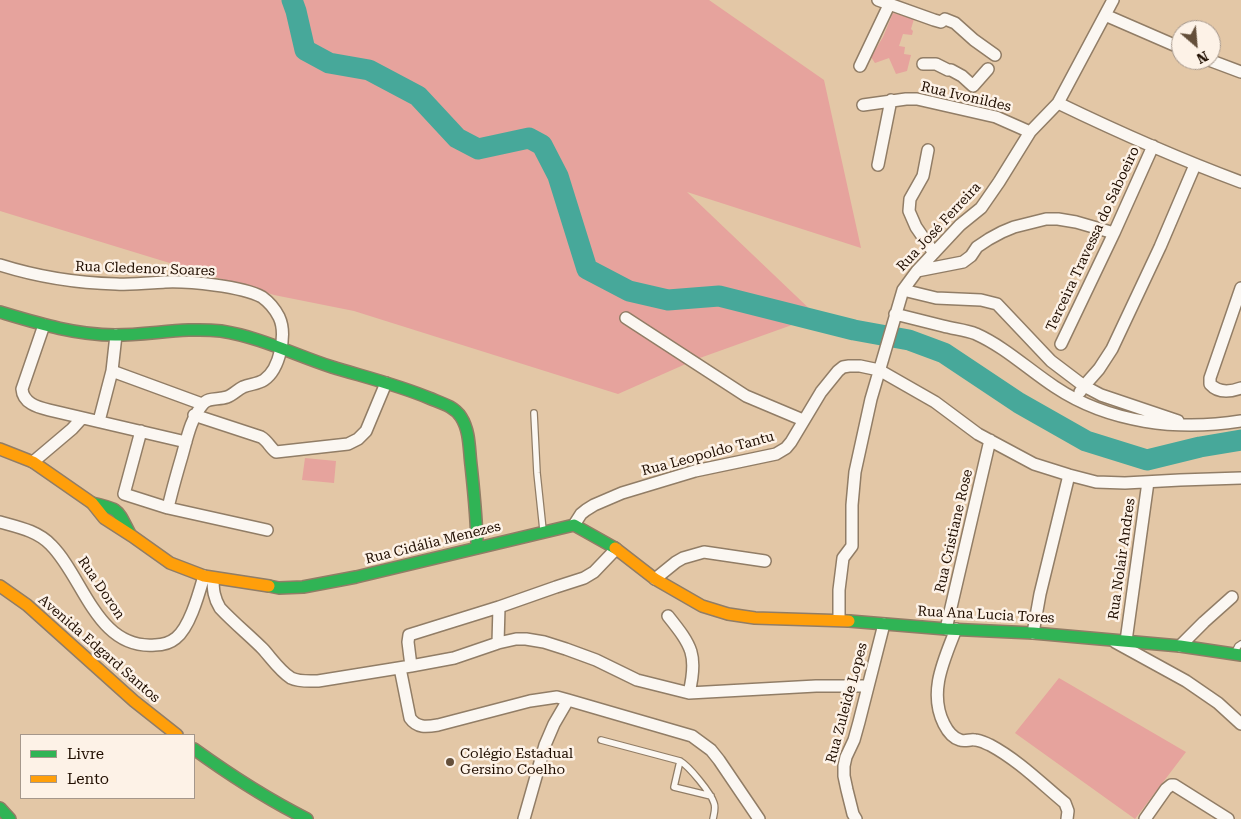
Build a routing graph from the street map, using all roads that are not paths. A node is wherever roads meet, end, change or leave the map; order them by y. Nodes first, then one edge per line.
1 (1114, 0) edge
2 (883, 2) edge
3 (1106, 15) junction
4 (1171, 44) edge
5 (996, 55) dead end
6 (923, 64) dead end
7 (1221, 64) edge
8 (860, 66) dead end
9 (988, 69) dead end
10 (1241, 72) edge
11 (891, 100) junction
12 (1058, 103) junction
13 (863, 105) dead end
14 (1030, 132) junction
15 (1152, 146) junction
16 (928, 150) dead end
17 (878, 165) dead end
18 (1195, 165) junction
19 (1241, 182) edge
20 (1114, 233) junction
21 (934, 253) junction
22 (0, 265) edge
23 (917, 271) junction
24 (1241, 288) edge
25 (903, 290) junction
26 (0, 312) edge
27 (895, 314) junction
28 (626, 318) dead end
29 (44, 325) junction
30 (116, 335) junction
31 (1061, 344) dead end
32 (282, 348) junction
33 (879, 370) junction
34 (112, 371) junction
35 (386, 383) junction
36 (1084, 386) junction
37 (1241, 388) edge
38 (1076, 399) junction
39 (202, 404) junction
40 (534, 413) dead end
41 (194, 415) junction
42 (82, 418) junction
43 (803, 420) junction
44 (99, 421) junction
45 (1241, 421) edge
46 (1191, 425) junction
47 (141, 432) junction
48 (990, 440) junction
49 (186, 442) junction
50 (0, 449) edge
51 (33, 462) junction
52 (1069, 474) junction
53 (1241, 478) edge
54 (1148, 482) junction
55 (124, 494) junction
56 (92, 503) junction
57 (168, 508) junction
58 (118, 512) junction
59 (0, 522) edge
60 (574, 525) junction
61 (267, 530) dead end
62 (543, 532) junction
63 (132, 536) junction
64 (481, 547) junction
65 (616, 549) junction
66 (765, 561) dead end
67 (208, 577) junction
68 (654, 579) junction
69 (0, 586) edge
70 (1232, 597) dead end
71 (197, 600) junction
72 (500, 607) junction
73 (220, 608) junction
74 (668, 616) dead end
75 (839, 620) junction
76 (884, 624) junction
77 (951, 629) junction
78 (1033, 633) junction
79 (1109, 639) junction
80 (1126, 641) junction
81 (498, 643) junction
82 (1241, 644) edge
83 (1180, 646) junction
84 (1238, 655) edge
85 (405, 667) junction
86 (868, 686) junction
87 (689, 693) junction
88 (568, 700) junction
89 (1241, 724) edge
90 (176, 734) edge
91 (600, 740) dead end
92 (195, 749) edge
93 (680, 761) junction
94 (711, 796) junction
95 (0, 808) edge
96 (10, 819) edge
97 (307, 819) edge
98 (524, 819) edge
99 (713, 819) edge
100 (758, 819) edge
101 (856, 819) edge
102 (1067, 819) edge
103 (1145, 819) edge
104 (1228, 819) edge

1 - 3 street, Rua José Ferreira
2 - 5 street
2 - 8 street
3 - 4 street
3 - 12 street, Rua José Ferreira
6 - 9 street
7 - 10 street
11 - 13 street, Rua Ivonildes
11 - 14 street, Rua Ivonildes
11 - 17 street
12 - 14 street, Rua José Ferreira
12 - 15 street
14 - 21 street, Rua José Ferreira
15 - 18 street
15 - 20 street, Terceira Travessa do Saboeiro
16 - 21 street
18 - 19 street
18 - 36 street
20 - 23 street
20 - 31 street, Terceira Travessa do Saboeiro
21 - 23 street, Rua José Ferreira
22 - 32 street, Rua Cledenor Soares
23 - 25 street, Rua José Ferreira
24 - 37 street
25 - 27 street, Rua José Ferreira
25 - 36 street
26 - 29 street
27 - 33 street, Rua José Ferreira
27 - 38 street
28 - 43 street
29 - 30 street
29 - 42 street
30 - 32 street
30 - 34 street
32 - 35 street
32 - 39 street
33 - 43 street, Rua Leopoldo Tantu
33 - 48 street
33 - 75 street, Rua José Ferreira
34 - 39 street
34 - 44 street
35 - 41 street
35 - 64 street
36 - 38 street
36 - 46 street
38 - 46 street
39 - 41 street
40 - 62 lane
41 - 49 street
42 - 44 street
42 - 51 street
43 - 60 street, Rua Leopoldo Tantu
44 - 47 street
45 - 46 street
47 - 49 street
47 - 55 street
48 - 52 street
48 - 77 street, Rua Cristiane Rose
49 - 57 street
50 - 51 street, Rua Cidália Menezes
51 - 56 street, Rua Cidália Menezes
52 - 54 street
52 - 78 street
53 - 54 street
54 - 80 street, Rua Nolair Andres
55 - 57 street
55 - 58 street
56 - 58 street, Rua Cidália Menezes
56 - 63 street, Rua Cidália Menezes
57 - 61 street
58 - 63 street, Rua Cidália Menezes
59 - 71 street, Rua Doron
60 - 62 street, Rua Cidália Menezes
60 - 65 street
62 - 64 street, Rua Cidália Menezes
63 - 67 street, Rua Cidália Menezes
64 - 67 street, Rua Cidália Menezes
65 - 68 street
65 - 72 street
66 - 68 street
67 - 71 street, Rua Doron
67 - 73 street
68 - 75 street, Rua Ana Lucia Tores
69 - 90 street, Avenida Edgard Santos
70 - 83 street
71 - 73 street
72 - 81 street
72 - 85 street
73 - 85 street
74 - 87 street
75 - 76 street, Rua Ana Lucia Tores
76 - 77 street, Rua Ana Lucia Tores
76 - 86 street, Rua Zuleide Lopes
77 - 78 street, Rua Ana Lucia Tores
77 - 102 street, Rua Cristiane Rose
78 - 79 street, Rua Ana Lucia Tores
79 - 80 street, Rua Ana Lucia Tores
79 - 89 street
80 - 83 street, Rua Ana Lucia Tores
81 - 85 street
81 - 87 street
82 - 84 lane
83 - 84 street, Rua Ana Lucia Tores
85 - 88 street
86 - 87 street
86 - 101 street, Rua Zuleide Lopes
88 - 98 street
88 - 100 street
91 - 93 lane
92 - 97 street
93 - 94 lane
93 - 94 lane
94 - 99 lane
95 - 96 street
103 - 104 street

